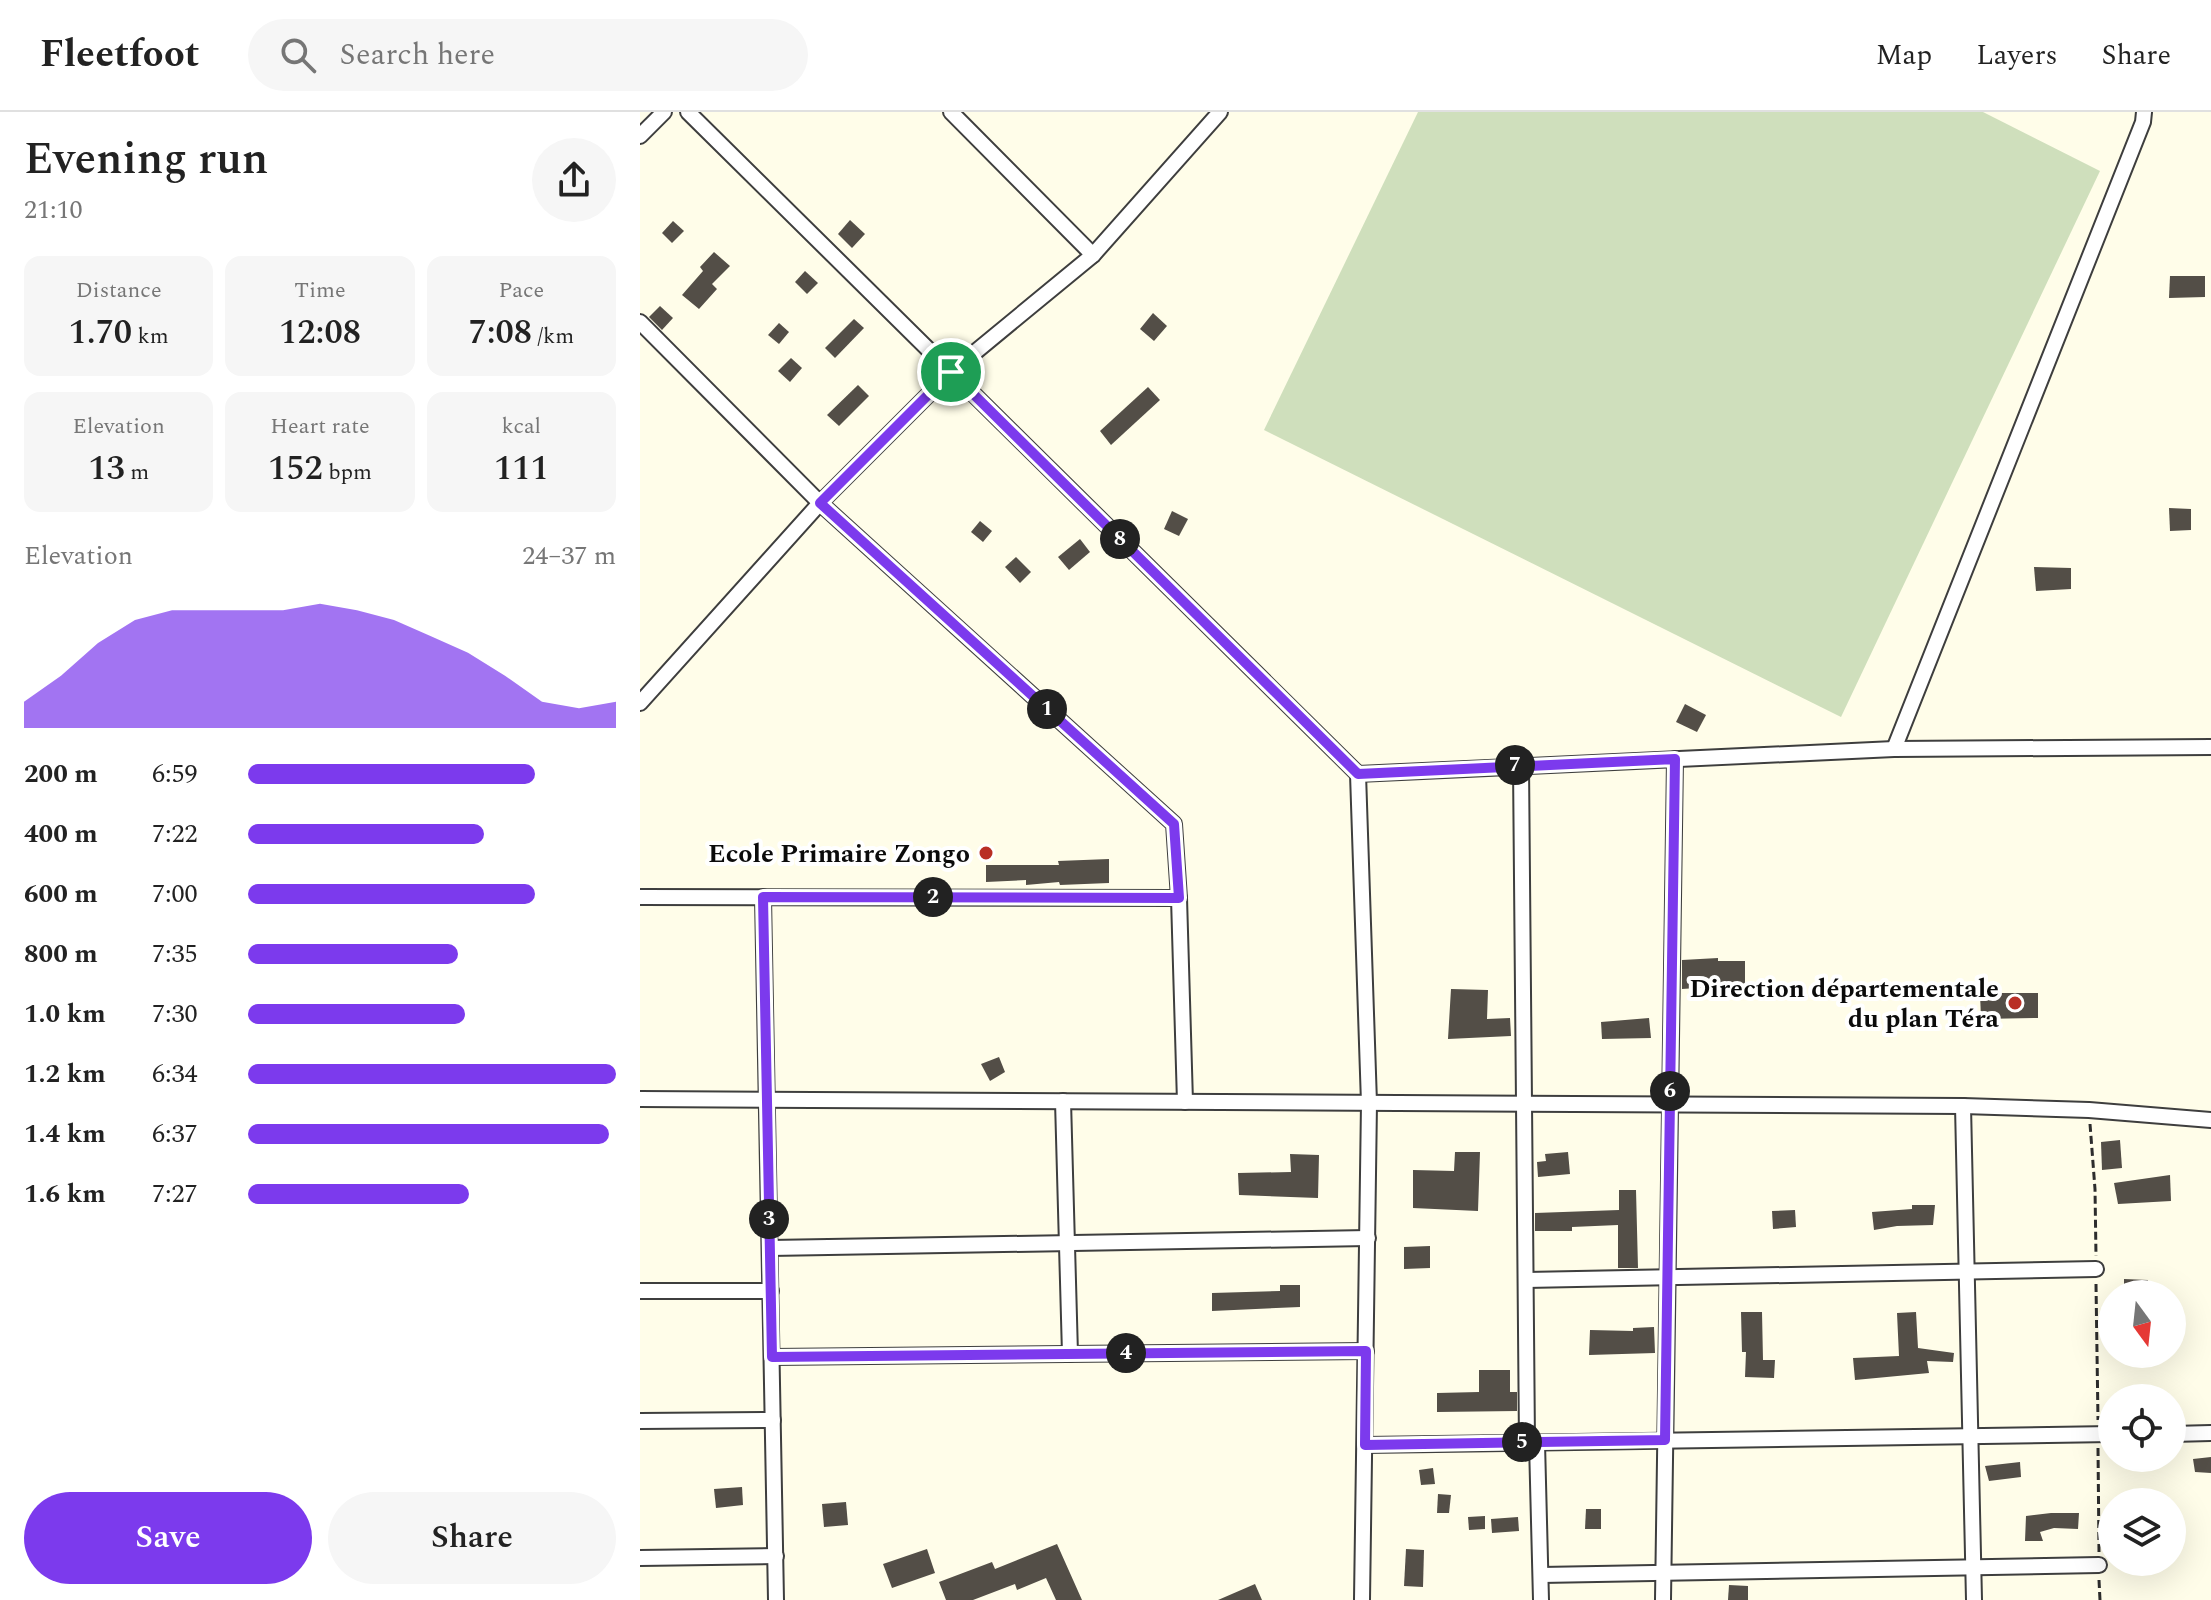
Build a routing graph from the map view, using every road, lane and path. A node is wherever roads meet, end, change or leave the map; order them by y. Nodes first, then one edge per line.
1 (664, 112) edge
2 (688, 112) edge
3 (951, 112) edge
4 (1220, 112) edge
5 (2144, 112) edge
6 (640, 136) edge
7 (1093, 255) junction
8 (640, 322) edge
9 (951, 372) junction
10 (820, 503) junction
11 (640, 703) edge
12 (2211, 747) edge
13 (1894, 749) junction
14 (1675, 759) junction
15 (1521, 765) junction
16 (1358, 774) junction
17 (640, 897) edge
18 (763, 897) junction
19 (1179, 898) junction
20 (640, 1099) edge
21 (767, 1100) junction
22 (1063, 1101) junction
23 (1185, 1102) junction
24 (1369, 1103) junction
25 (1524, 1104) junction
26 (1669, 1104) junction
27 (1963, 1106) junction
28 (2211, 1120) edge
29 (1368, 1238) junction
30 (1067, 1243) junction
31 (770, 1248) junction
32 (2096, 1269) dead end
33 (1966, 1272) junction
34 (1667, 1276) junction
35 (1526, 1280) junction
36 (640, 1291) edge
37 (771, 1291) junction
38 (1366, 1351) junction
39 (1070, 1354) junction
40 (772, 1357) junction
41 (773, 1420) junction
42 (640, 1421) edge
43 (2211, 1433) edge
44 (2098, 1434) edge
45 (2186, 1434) edge
46 (1970, 1436) junction
47 (1665, 1440) junction
48 (1532, 1443) junction
49 (1365, 1445) junction
50 (776, 1556) junction
51 (640, 1558) edge
52 (2098, 1565) edge
53 (1973, 1567) junction
54 (1663, 1573) junction
55 (1541, 1575) junction
56 (2099, 1576) edge
57 (776, 1600) edge
58 (1362, 1600) edge
59 (1541, 1600) edge
60 (1663, 1600) edge
61 (1974, 1600) edge
62 (2100, 1600) edge

1 - 6 street
2 - 9 street
3 - 7 street
4 - 7 street
5 - 13 street
7 - 9 street
8 - 10 street
9 - 10 street
9 - 16 street
10 - 11 street
10 - 19 street
12 - 13 street
13 - 14 street
14 - 15 street
14 - 26 street
15 - 16 street
15 - 25 street
16 - 24 street
17 - 18 street
18 - 19 street
18 - 21 street
19 - 23 street
20 - 21 street
21 - 22 street
21 - 31 street
22 - 23 street
22 - 30 street
23 - 24 street
24 - 25 street
24 - 29 street
25 - 26 street
25 - 35 street
26 - 27 street
26 - 34 street
27 - 28 street
27 - 33 street
29 - 30 street
29 - 38 street
30 - 31 street
30 - 39 street
31 - 37 street
32 - 33 street
33 - 34 street
33 - 46 street
34 - 35 street
34 - 47 street
35 - 48 street
36 - 37 street
37 - 40 street
38 - 39 street
38 - 49 street
39 - 40 street
40 - 41 street
41 - 42 street
41 - 50 street
43 - 45 street
44 - 46 street
46 - 47 street
46 - 53 street
47 - 48 street
47 - 54 street
48 - 49 street
48 - 55 street
49 - 58 street
50 - 51 street
50 - 57 street
52 - 53 street
53 - 54 street
53 - 61 street
54 - 55 street
54 - 60 street
55 - 59 street
56 - 62 path

